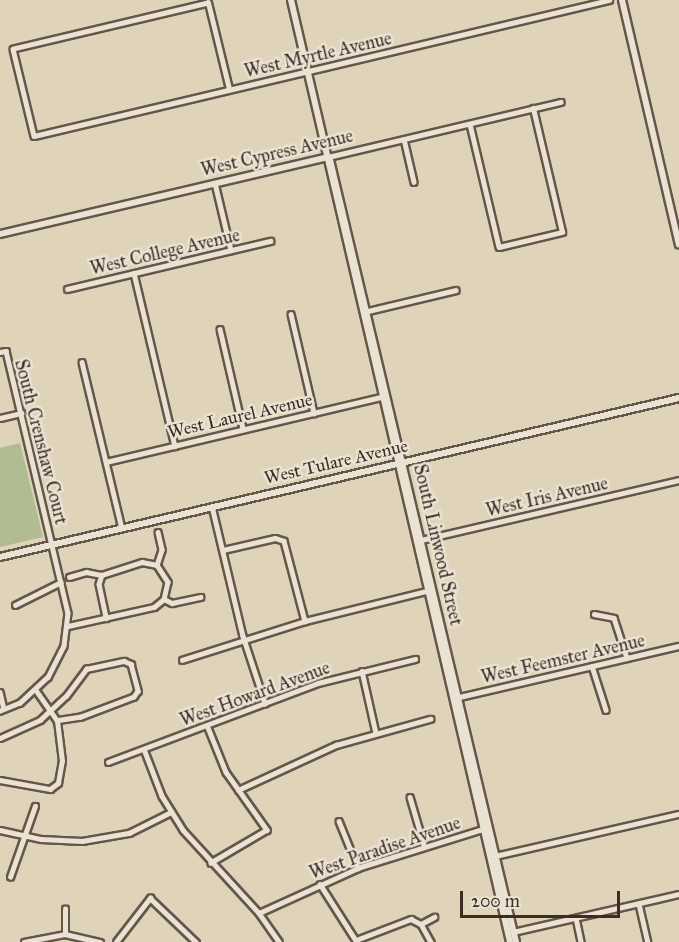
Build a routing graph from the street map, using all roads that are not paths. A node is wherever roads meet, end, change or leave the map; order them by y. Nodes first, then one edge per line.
1 (291, 0) edge
2 (609, 0) edge
3 (622, 0) edge
4 (308, 72) junction
5 (229, 89) junction
6 (561, 102) dead end
7 (533, 108) junction
8 (470, 124) junction
9 (404, 139) junction
10 (328, 157) junction
11 (414, 182) dead end
12 (215, 183) junction
13 (678, 232) edge
14 (0, 234) edge
15 (270, 241) dead end
16 (679, 244) edge
17 (231, 250) junction
18 (134, 273) junction
19 (353, 280) junction
20 (67, 289) dead end
21 (456, 290) dead end
22 (368, 311) junction
23 (291, 314) dead end
24 (220, 329) dead end
25 (0, 352) edge
26 (82, 362) dead end
27 (386, 387) junction
28 (381, 397) junction
29 (679, 398) edge
30 (21, 413) junction
31 (314, 413) junction
32 (0, 418) edge
33 (243, 429) junction
34 (175, 446) junction
35 (106, 462) junction
36 (400, 463) junction
37 (679, 480) edge
38 (212, 506) junction
39 (122, 528) junction
40 (158, 532) dead end
41 (422, 540) junction
42 (52, 544) junction
43 (416, 548) junction
44 (223, 550) junction
45 (0, 556) edge
46 (157, 565) junction
47 (102, 575) junction
48 (69, 576) dead end
49 (61, 582) junction
50 (426, 591) junction
51 (200, 597) dead end
52 (164, 599) junction
53 (15, 605) dead end
54 (594, 614) dead end
55 (106, 618) junction
56 (305, 621) junction
57 (68, 627) junction
58 (245, 642) junction
59 (679, 646) edge
60 (415, 658) dead end
61 (627, 658) junction
62 (182, 660) dead end
63 (592, 666) junction
64 (362, 671) junction
65 (36, 691) junction
66 (0, 692) edge
67 (455, 698) junction
68 (265, 703) junction
69 (2, 710) edge
70 (52, 710) junction
71 (606, 711) dead end
72 (430, 719) dead end
73 (57, 721) junction
74 (207, 725) junction
75 (376, 733) junction
76 (0, 738) edge
77 (144, 749) junction
78 (108, 762) dead end
79 (0, 780) edge
80 (238, 790) junction
81 (410, 797) dead end
82 (35, 806) dead end
83 (171, 812) junction
84 (679, 814) edge
85 (339, 821) dead end
86 (486, 828) junction
87 (0, 830) edge
88 (26, 836) junction
89 (424, 845) junction
90 (493, 857) junction
91 (211, 863) junction
92 (358, 868) junction
93 (10, 877) dead end
94 (320, 884) junction
95 (679, 894) edge
96 (639, 904) junction
97 (65, 909) dead end
98 (259, 913) junction
99 (434, 917) dead end
100 (576, 918) junction
101 (421, 924) junction
102 (511, 933) junction
103 (65, 934) junction
104 (357, 941) edge
105 (24, 942) edge
106 (100, 942) edge
107 (116, 942) edge
108 (196, 942) edge
109 (279, 942) edge
110 (431, 942) edge
111 (510, 942) edge
112 (516, 942) edge
113 (581, 942) edge
114 (648, 942) edge

1 - 4 street, South Linwood Street
2 - 4 street, West Myrtle Avenue
3 - 13 street
4 - 5 street, West Myrtle Avenue
4 - 10 street, South Linwood Street
5 - 5 street, West Myrtle Avenue
6 - 7 street, West Cypress Avenue
7 - 8 street, West Cypress Avenue
7 - 8 street
8 - 9 street, West Cypress Avenue
9 - 10 street, West Cypress Avenue
9 - 11 street
10 - 12 street, West Cypress Avenue
10 - 19 street, South Linwood Street
10 - 22 street, South Linwood Street
12 - 14 street, West Cypress Avenue
12 - 17 street
13 - 16 street
15 - 17 street, West College Avenue
17 - 18 street, West College Avenue
18 - 20 street, West College Avenue
18 - 34 street
19 - 22 street
19 - 28 street, South Linwood Street
21 - 22 street
22 - 27 street, South Linwood Street
23 - 31 street
24 - 33 street
25 - 30 street, South Crenshaw Court
26 - 35 street
27 - 28 street
27 - 36 street, South Linwood Street
28 - 31 street, West Laurel Avenue
28 - 36 street, South Linwood Street
29 - 36 street, West Tulare Avenue
30 - 32 street
30 - 42 street, South Crenshaw Court
31 - 33 street, West Laurel Avenue
33 - 34 street, West Laurel Avenue
34 - 35 street, West Laurel Avenue
35 - 39 street
36 - 38 street, West Tulare Avenue
36 - 41 street, South Linwood Street
36 - 43 street, South Linwood Street
37 - 41 street, West Iris Avenue
38 - 39 street, West Tulare Avenue
38 - 44 street
39 - 42 street, West Tulare Avenue
40 - 46 street
41 - 43 street
41 - 67 street, South Linwood Street
42 - 45 street, West Tulare Avenue
42 - 49 street, South Crenshaw Court
43 - 50 street, South Linwood Street
44 - 56 street
44 - 58 street
46 - 47 street
46 - 52 street
47 - 48 street
47 - 55 street
49 - 53 street
49 - 57 street, South Crenshaw Court
50 - 56 street
50 - 67 street, South Linwood Street
51 - 52 street
52 - 55 street
54 - 61 street
55 - 57 street
56 - 58 street
57 - 65 street
58 - 62 street
58 - 68 street
59 - 61 street, West Feemster Avenue
60 - 64 street, West Howard Avenue
61 - 63 street, West Feemster Avenue
63 - 67 street, West Feemster Avenue
63 - 71 street
64 - 68 street, West Howard Avenue
64 - 75 street
65 - 69 street
65 - 70 street
66 - 69 street
67 - 86 street, South Linwood Street
68 - 74 street, West Howard Avenue
70 - 73 street
70 - 73 street
70 - 76 street
72 - 75 street
73 - 79 street
74 - 77 street, West Howard Avenue
74 - 80 street
75 - 80 street
77 - 78 street, West Howard Avenue
77 - 83 street
80 - 91 street
81 - 89 street
82 - 88 street
83 - 88 street
83 - 91 street
84 - 90 street
85 - 92 street
86 - 89 street, West Paradise Avenue
86 - 90 street, South Linwood Street
87 - 88 street
88 - 93 street
89 - 92 street, West Paradise Avenue
90 - 102 street, South Linwood Street
91 - 98 street
92 - 94 street, West Paradise Avenue
94 - 98 street, West Paradise Avenue
94 - 104 street
95 - 96 street
96 - 100 street
96 - 114 street
97 - 103 street
98 - 109 street
99 - 101 street
100 - 102 street
100 - 113 street
101 - 104 street
101 - 110 street
102 - 111 street, South Linwood Street
102 - 112 street, South Linwood Street
103 - 105 street
103 - 106 street
107 - 108 street

